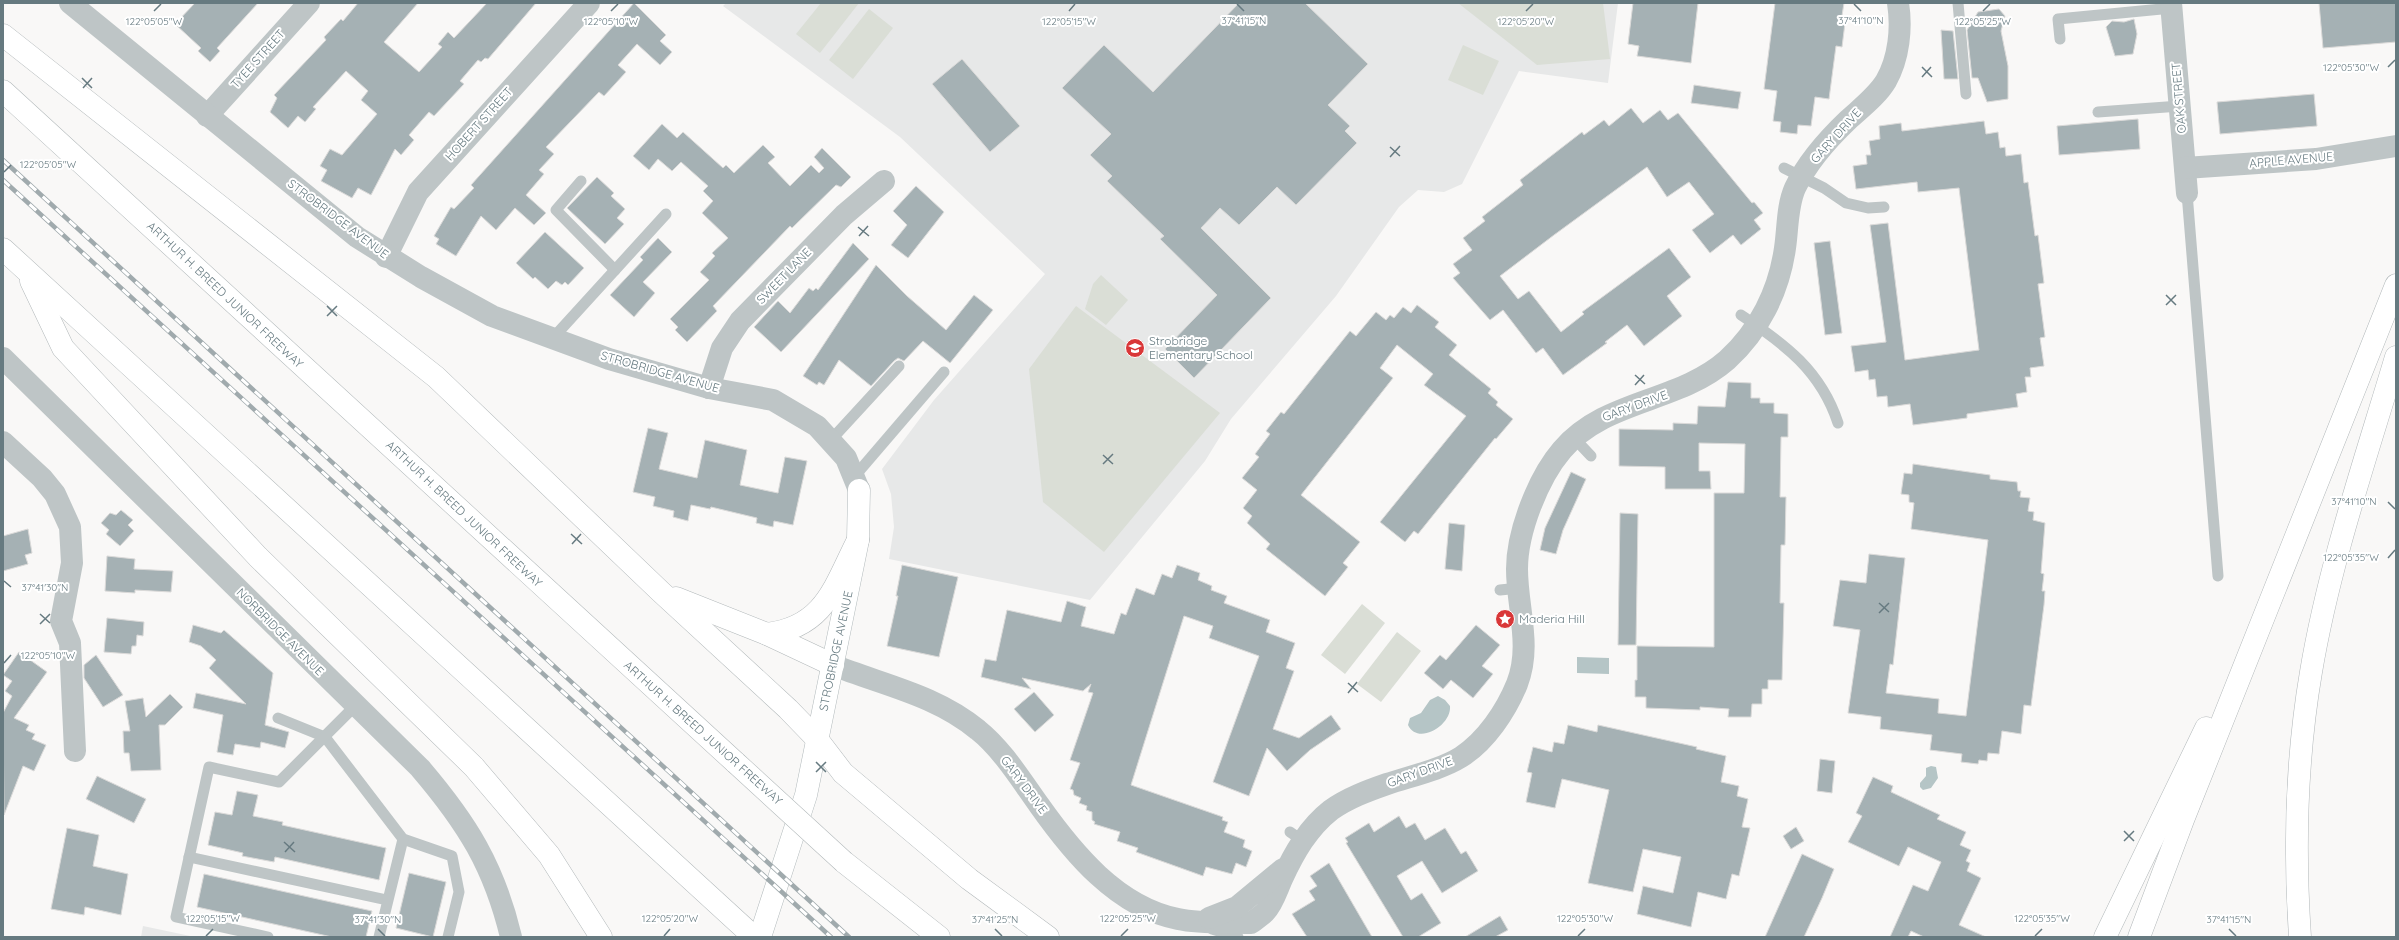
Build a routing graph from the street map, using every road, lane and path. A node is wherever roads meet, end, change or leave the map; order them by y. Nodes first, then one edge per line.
1 (70, 3) edge
2 (309, 3) edge
3 (589, 3) edge
4 (1898, 3) edge
5 (1958, 3) edge
6 (2172, 5) edge
7 (3, 35) edge
8 (2060, 39) dead end
9 (3, 91) edge
10 (1966, 94) dead end
11 (2180, 106) junction
12 (2098, 112) dead end
13 (207, 116) junction
14 (2396, 146) edge
15 (2185, 168) junction
16 (1793, 172) junction
17 (581, 181) dead end
18 (884, 181) dead end
19 (2187, 193) joint
20 (1884, 207) dead end
21 (666, 214) dead end
22 (3, 250) edge
23 (386, 256) junction
24 (615, 270) junction
25 (26, 271) junction
26 (2396, 285) edge
27 (1749, 320) junction
28 (553, 338) junction
29 (2396, 357) edge
30 (3, 358) edge
31 (899, 366) dead end
32 (944, 372) dead end
33 (709, 388) junction
34 (1838, 423) dead end
35 (1574, 438) junction
36 (830, 440) junction
37 (3, 442) edge
38 (1590, 456) dead end
39 (2318, 482) junction
40 (857, 483) junction
41 (858, 540) junction
42 (2218, 576) dead end
43 (661, 592) junction
44 (767, 634) junction
45 (833, 665) junction
46 (355, 706) junction
47 (278, 718) dead end
48 (325, 737) junction
49 (817, 739) junction
50 (75, 751) dead end
51 (403, 839) junction
52 (189, 857) junction
53 (844, 862) junction
54 (387, 900) junction
55 (1179, 919) junction
56 (268, 937) edge
57 (379, 937) edge
58 (448, 937) edge
59 (511, 937) edge
60 (601, 937) edge
61 (754, 937) edge
62 (760, 937) edge
63 (924, 937) edge
64 (939, 937) edge
65 (1048, 937) edge
66 (1238, 937) edge
67 (2105, 937) edge
68 (2139, 937) edge
69 (2300, 937) edge

1 - 13 street, STROBRIDGE AVENUE
2 - 13 street, TYEE STREET
3 - 23 street, HOBERT STREET
4 - 16 street, GARY DRIVE
5 - 10 lane
6 - 8 lane
6 - 11 street, OAK STREET
7 - 43 main road
9 - 53 main road, ARTHUR H. BREED JUNIOR FREEWAY, bridge
11 - 12 lane
11 - 15 street, OAK STREET
13 - 23 street, STROBRIDGE AVENUE
14 - 15 street, APPLE AVENUE
15 - 19 street, OAK STREET
16 - 20 lane
16 - 27 street, GARY DRIVE
17 - 24 lane
18 - 33 street, SWEET LANE
19 - 42 lane
21 - 24 lane
22 - 25 main road
23 - 28 street, STROBRIDGE AVENUE
24 - 28 lane
25 - 60 main road
25 - 61 main road
26 - 39 main road
27 - 34 lane
27 - 35 street, GARY DRIVE
28 - 33 street, STROBRIDGE AVENUE
29 - 69 main road
30 - 46 street, NORBRIDGE AVENUE
31 - 36 lane
32 - 40 lane
33 - 36 street, STROBRIDGE AVENUE
35 - 38 lane
35 - 55 street, GARY DRIVE
36 - 40 street, STROBRIDGE AVENUE
37 - 50 street
39 - 67 main road
39 - 68 main road
40 - 41 main road, STROBRIDGE AVENUE
41 - 44 main road
41 - 45 main road, STROBRIDGE AVENUE
43 - 44 main road
43 - 49 main road
44 - 45 main road
45 - 49 main road, STROBRIDGE AVENUE
45 - 55 street, GARY DRIVE
46 - 48 lane
46 - 59 street, NORBRIDGE AVENUE
47 - 48 lane
48 - 51 lane
48 - 52 lane
49 - 62 main road, STROBRIDGE AVENUE
49 - 65 main road
51 - 54 lane
51 - 58 lane
52 - 54 lane
52 - 56 lane
53 - 63 main road, ARTHUR H. BREED JUNIOR FREEWAY
53 - 64 main road
54 - 57 lane
55 - 66 lane

